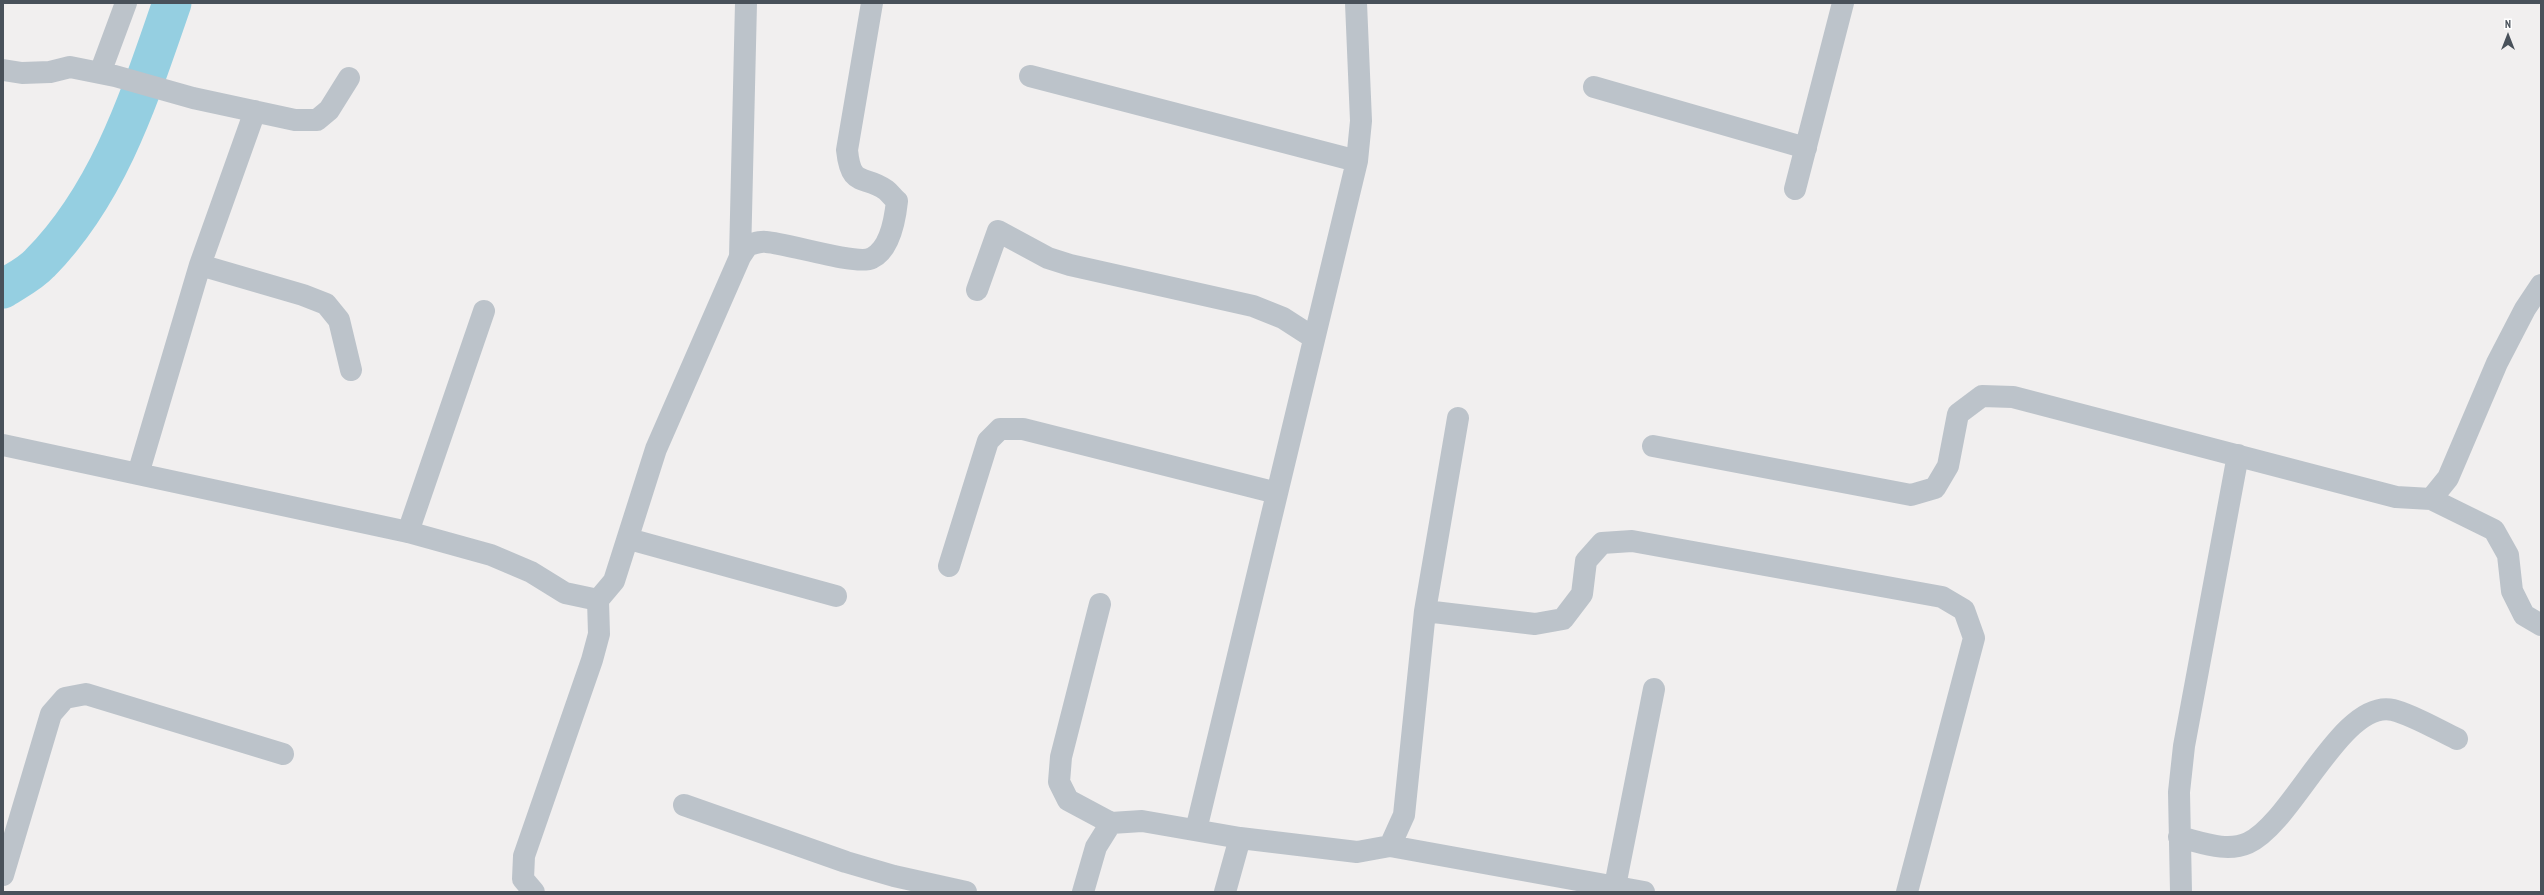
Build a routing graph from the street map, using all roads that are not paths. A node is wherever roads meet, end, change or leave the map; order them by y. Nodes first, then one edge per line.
1 (126, 3) edge
2 (746, 3) edge
3 (872, 3) edge
4 (1356, 3) edge
5 (1843, 3) edge
6 (3, 70) edge
7 (108, 74) junction
8 (1030, 76) dead end
9 (349, 78) dead end
10 (1594, 87) dead end
11 (255, 111) junction
12 (1806, 148) junction
13 (1357, 161) junction
14 (1795, 188) dead end
15 (740, 257) junction
16 (200, 265) junction
17 (2541, 285) edge
18 (977, 290) dead end
19 (484, 311) dead end
20 (1314, 338) junction
21 (351, 370) dead end
22 (1458, 418) dead end
23 (3, 445) edge
24 (1653, 446) dead end
25 (2238, 455) junction
26 (138, 474) junction
27 (1277, 493) junction
28 (2431, 499) junction
29 (408, 532) junction
30 (629, 539) junction
31 (949, 566) dead end
32 (836, 596) dead end
33 (598, 600) junction
34 (1100, 604) dead end
35 (1425, 611) junction
36 (2541, 625) edge
37 (1654, 690) dead end
38 (2457, 739) dead end
39 (283, 754) dead end
40 (684, 805) dead end
41 (1111, 823) junction
42 (1196, 830) junction
43 (2179, 837) junction
44 (1240, 838) junction
45 (1390, 846) junction
46 (3, 875) edge
47 (1615, 886) junction
48 (534, 892) edge
49 (966, 892) edge
50 (1083, 892) edge
51 (1225, 892) edge
52 (1644, 892) edge
53 (1907, 892) edge
54 (2181, 892) edge

1 - 7 street
2 - 15 street
3 - 15 street
4 - 13 street
5 - 12 street
6 - 7 street
7 - 11 street
8 - 13 street
9 - 11 street
10 - 12 street
11 - 16 street
12 - 14 street
13 - 20 street
15 - 30 street
16 - 21 street
16 - 26 street
17 - 28 street
18 - 20 street
19 - 29 street
20 - 27 street
22 - 35 street
23 - 26 street
24 - 25 street
25 - 28 street
25 - 43 street
26 - 29 street
27 - 31 street
27 - 42 street
28 - 36 street
29 - 33 street
30 - 32 street
30 - 33 street
33 - 48 street
34 - 41 street
35 - 45 street
35 - 53 street
37 - 47 street
38 - 43 street
39 - 46 street
40 - 49 street
41 - 42 street
41 - 50 street
42 - 44 street
43 - 54 street
44 - 45 street
44 - 51 street
45 - 47 street
47 - 52 street

